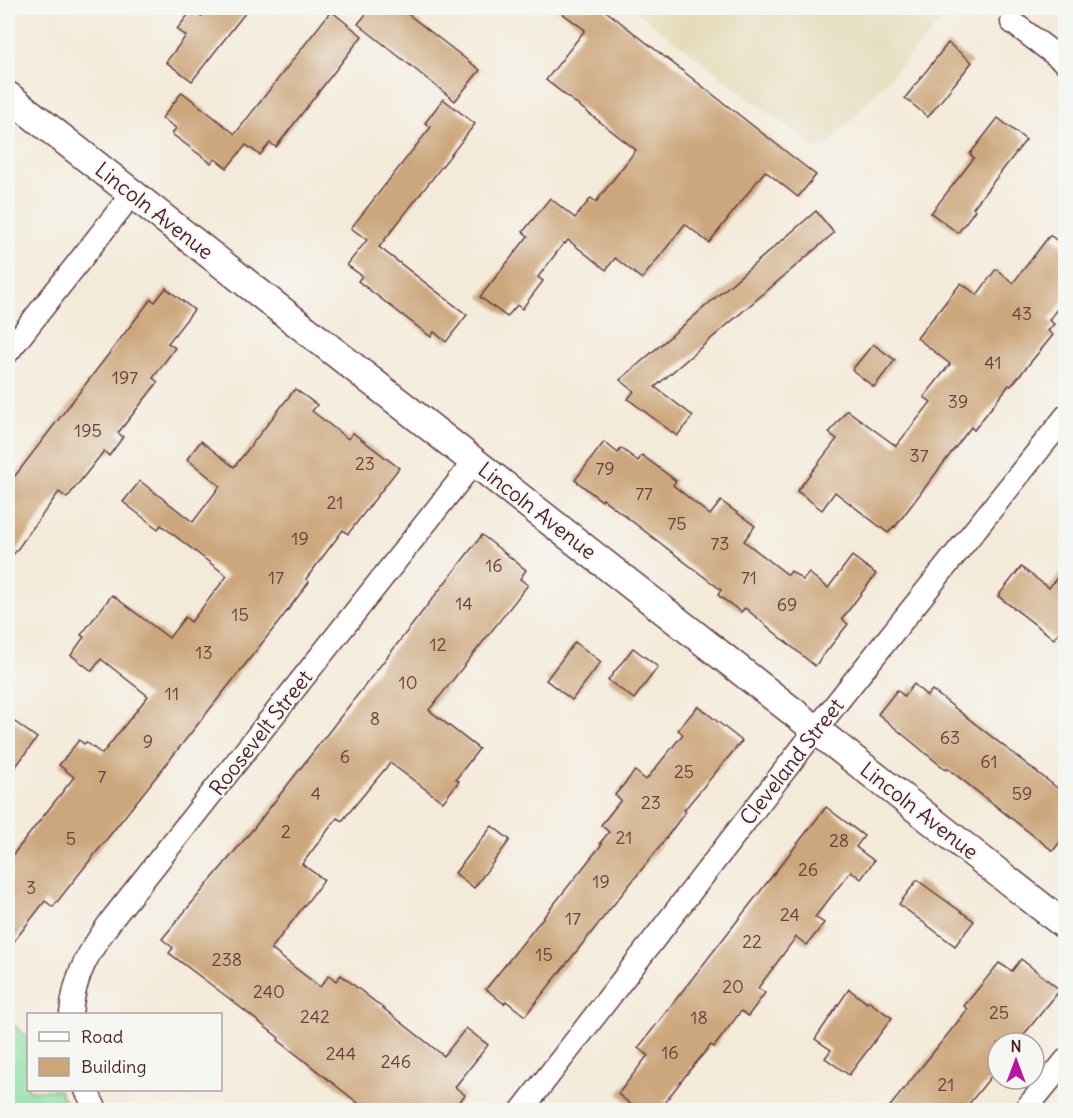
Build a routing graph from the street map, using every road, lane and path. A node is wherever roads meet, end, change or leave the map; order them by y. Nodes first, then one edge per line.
1 (1012, 22) dead end
2 (1065, 63) edge
3 (8, 96) edge
4 (132, 194) junction
5 (8, 352) edge
6 (1065, 416) edge
7 (474, 462) junction
8 (816, 730) junction
9 (1065, 926) edge
10 (71, 1013) edge
11 (1065, 1060) edge
12 (87, 1091) edge
13 (96, 1110) edge
14 (522, 1110) edge
15 (1025, 1110) edge

1 - 2 street
3 - 4 street, Lincoln Avenue
4 - 5 street
4 - 7 street, Lincoln Avenue
6 - 8 street, Cleveland Street
7 - 8 street, Lincoln Avenue
7 - 10 street, Roosevelt Street
8 - 9 street, Lincoln Avenue
8 - 14 street, Cleveland Street
11 - 15 street
12 - 13 street

